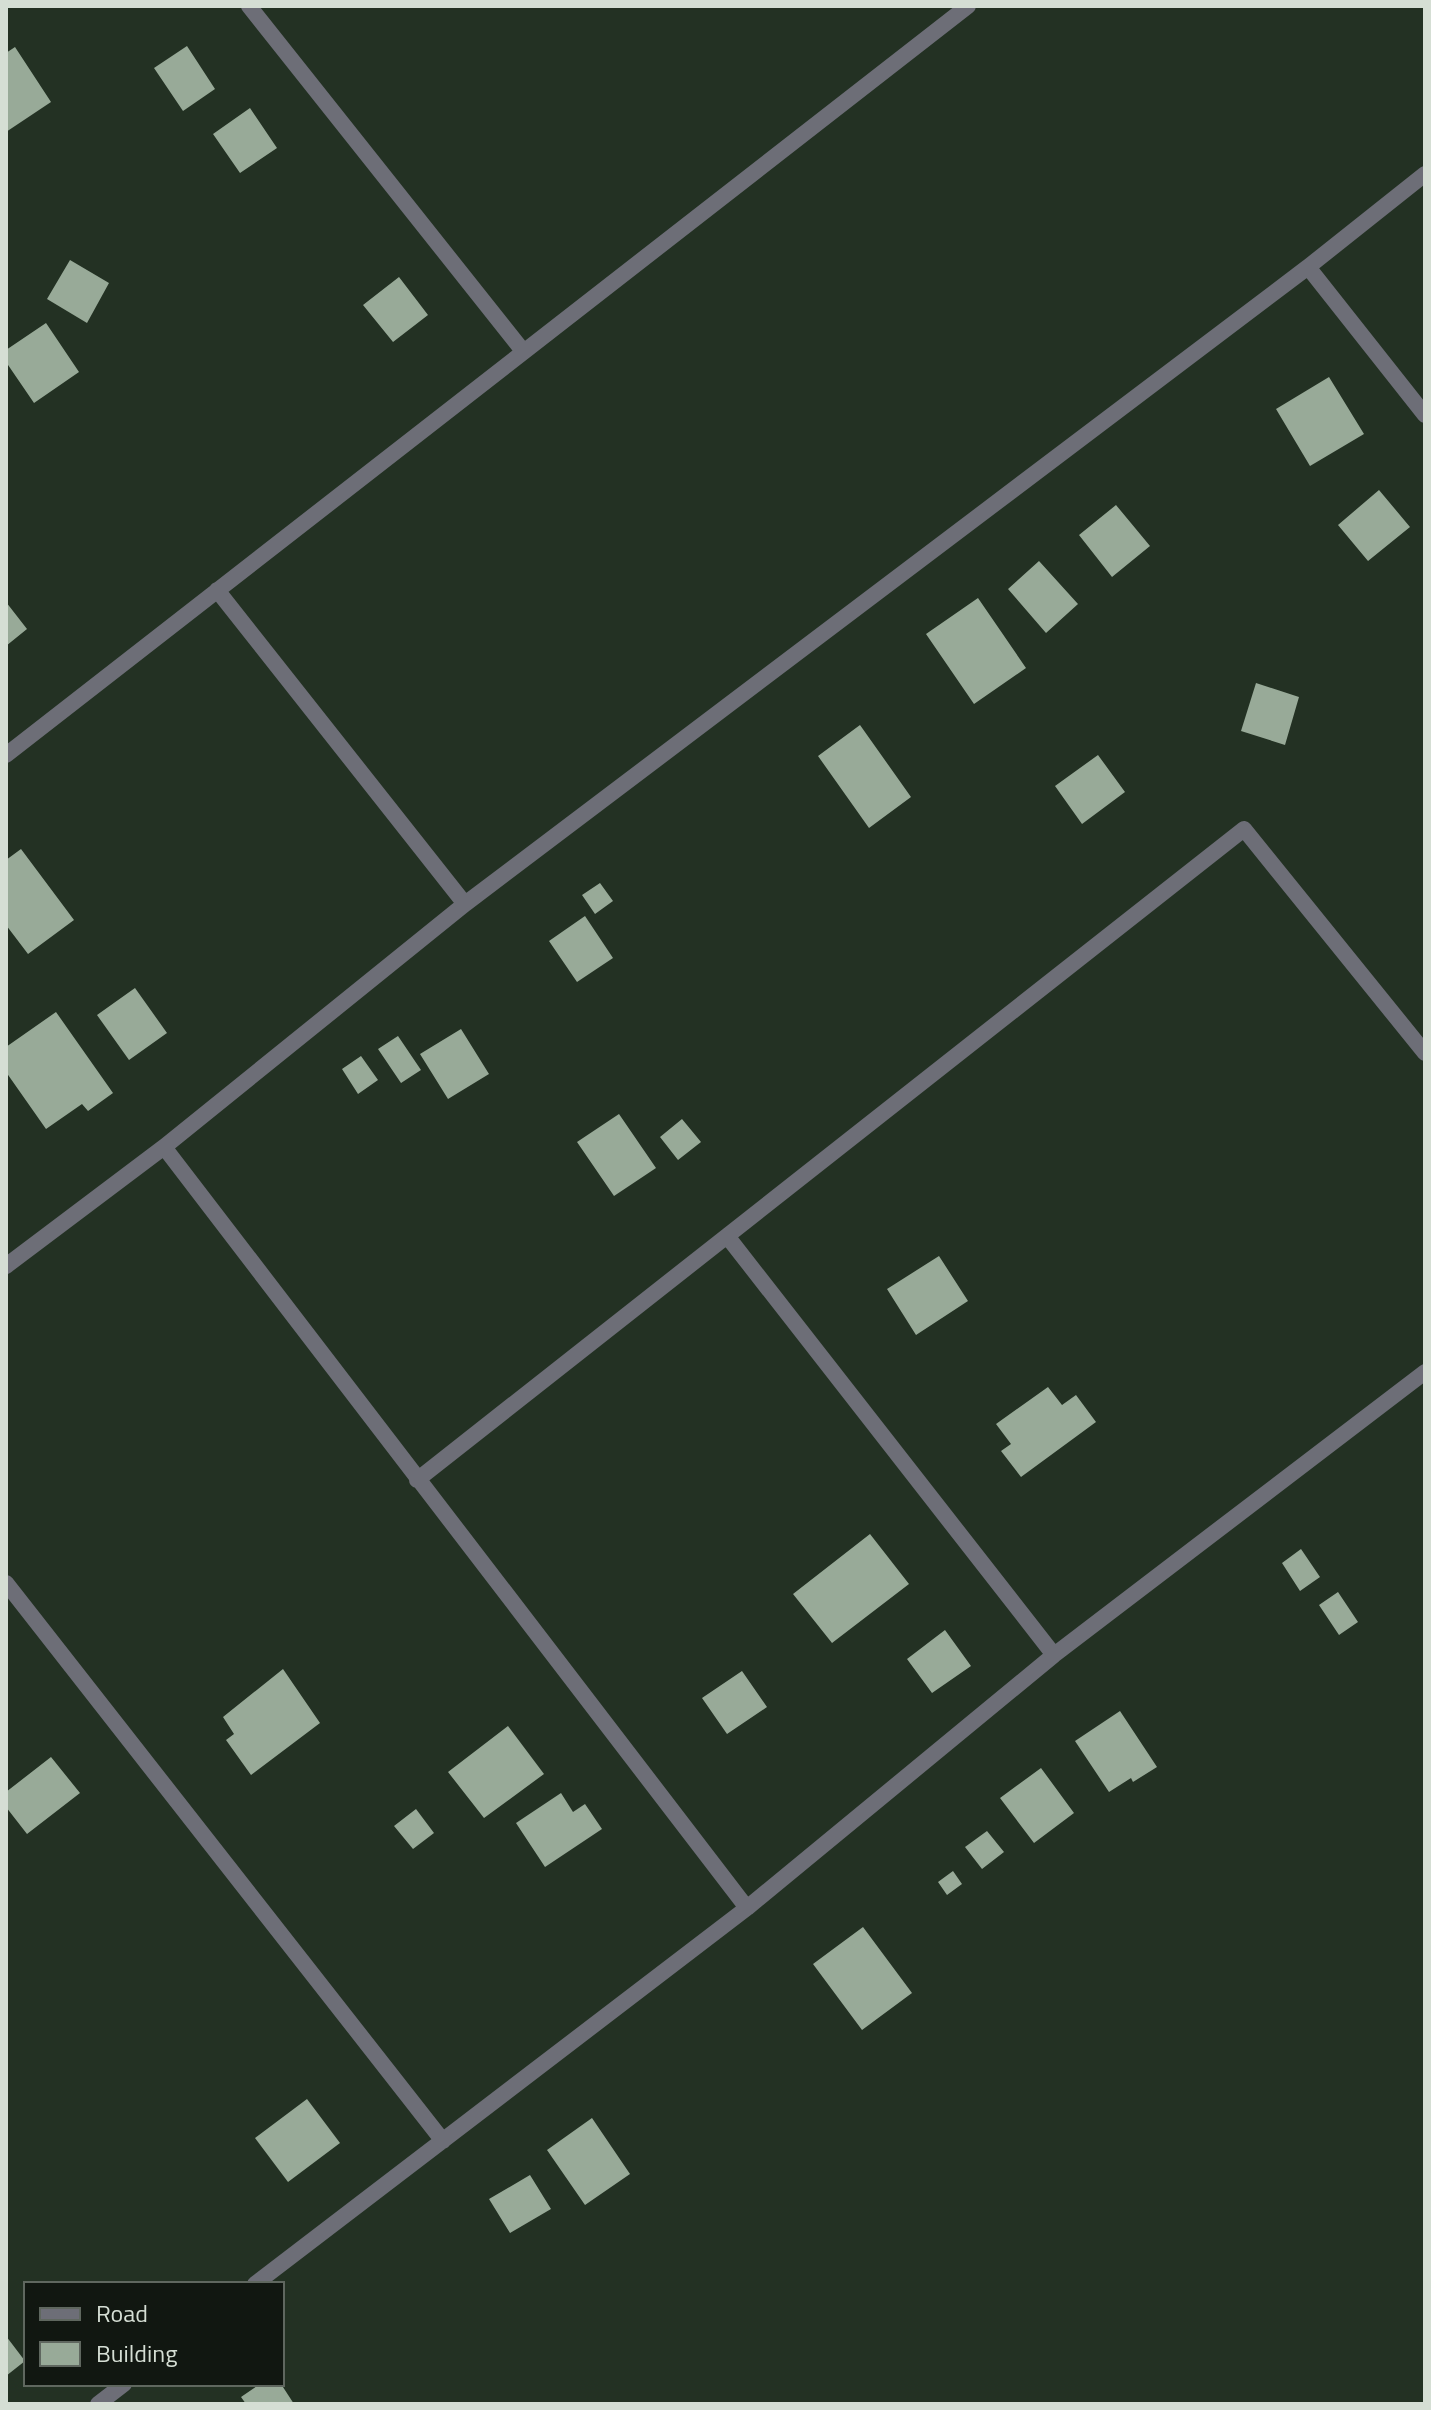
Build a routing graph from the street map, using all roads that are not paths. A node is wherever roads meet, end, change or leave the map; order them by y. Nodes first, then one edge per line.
1 (249, 6) edge
2 (968, 6) edge
3 (1425, 174) edge
4 (1308, 267) junction
5 (523, 351) junction
6 (1425, 415) edge
7 (217, 590) junction
8 (6, 755) edge
9 (465, 904) junction
10 (1425, 1053) edge
11 (164, 1147) junction
12 (727, 1236) junction
13 (6, 1266) edge
14 (1425, 1372) edge
15 (417, 1480) junction
16 (6, 1583) edge
17 (1054, 1655) junction
18 (747, 1908) junction
19 (443, 2141) junction
20 (258, 2282) edge
21 (121, 2386) edge
22 (98, 2404) edge

1 - 5 street
2 - 5 street
3 - 4 street
4 - 6 street
4 - 9 street
5 - 7 street
7 - 8 street
7 - 9 street
9 - 11 street
10 - 12 street
11 - 13 street
11 - 15 street
12 - 15 street
12 - 17 street
14 - 17 street
15 - 18 street
16 - 19 street
17 - 18 street
18 - 19 street
19 - 20 street
21 - 22 street

